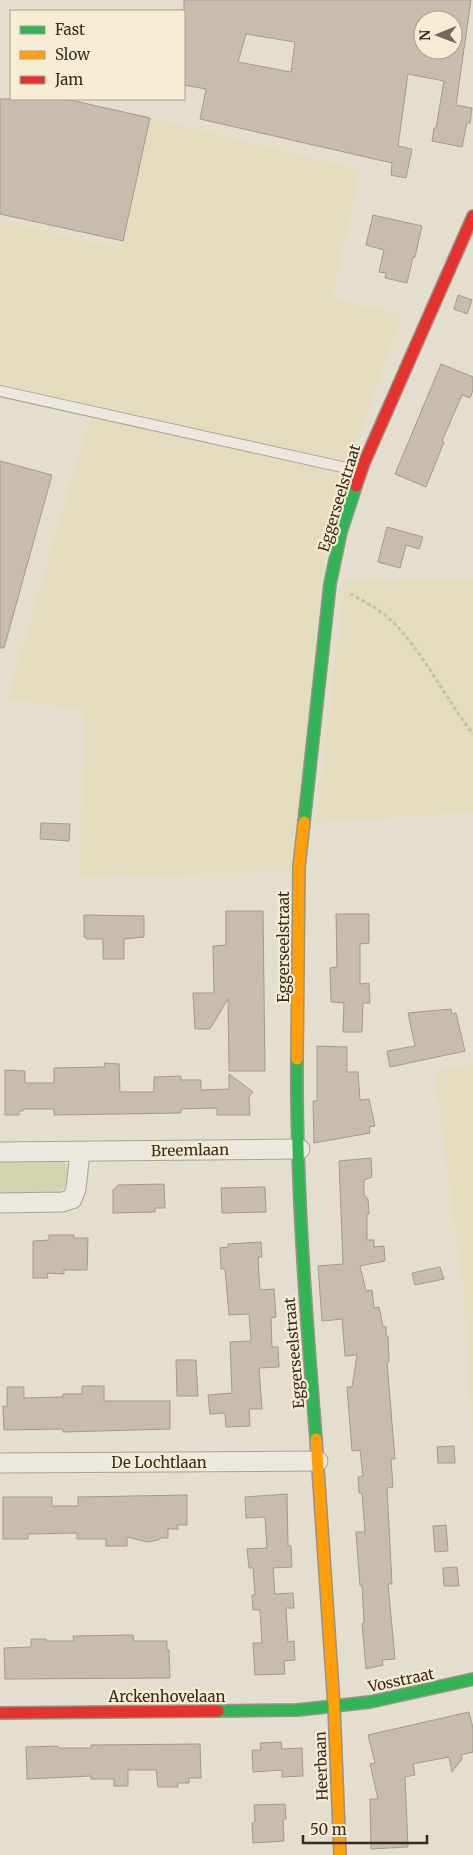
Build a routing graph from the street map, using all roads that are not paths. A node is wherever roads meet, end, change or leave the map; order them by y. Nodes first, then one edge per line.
1 (473, 216) edge
2 (0, 391) edge
3 (361, 471) junction
4 (300, 1149) junction
5 (0, 1152) edge
6 (80, 1152) junction
7 (0, 1203) edge
8 (318, 1461) junction
9 (0, 1463) edge
10 (473, 1679) edge
11 (334, 1706) junction
12 (0, 1713) edge
13 (340, 1855) edge

1 - 3 street, Eggerseelstraat
2 - 3 lane
3 - 4 street, Eggerseelstraat
4 - 6 street, Breemlaan
4 - 8 street, Eggerseelstraat
5 - 6 street, Breemlaan
6 - 7 street
8 - 9 street, De Lochtlaan
8 - 11 street, Eggerseelstraat
10 - 11 street, Vosstraat
11 - 12 street, Arckenhovelaan
11 - 13 street, Heerbaan

